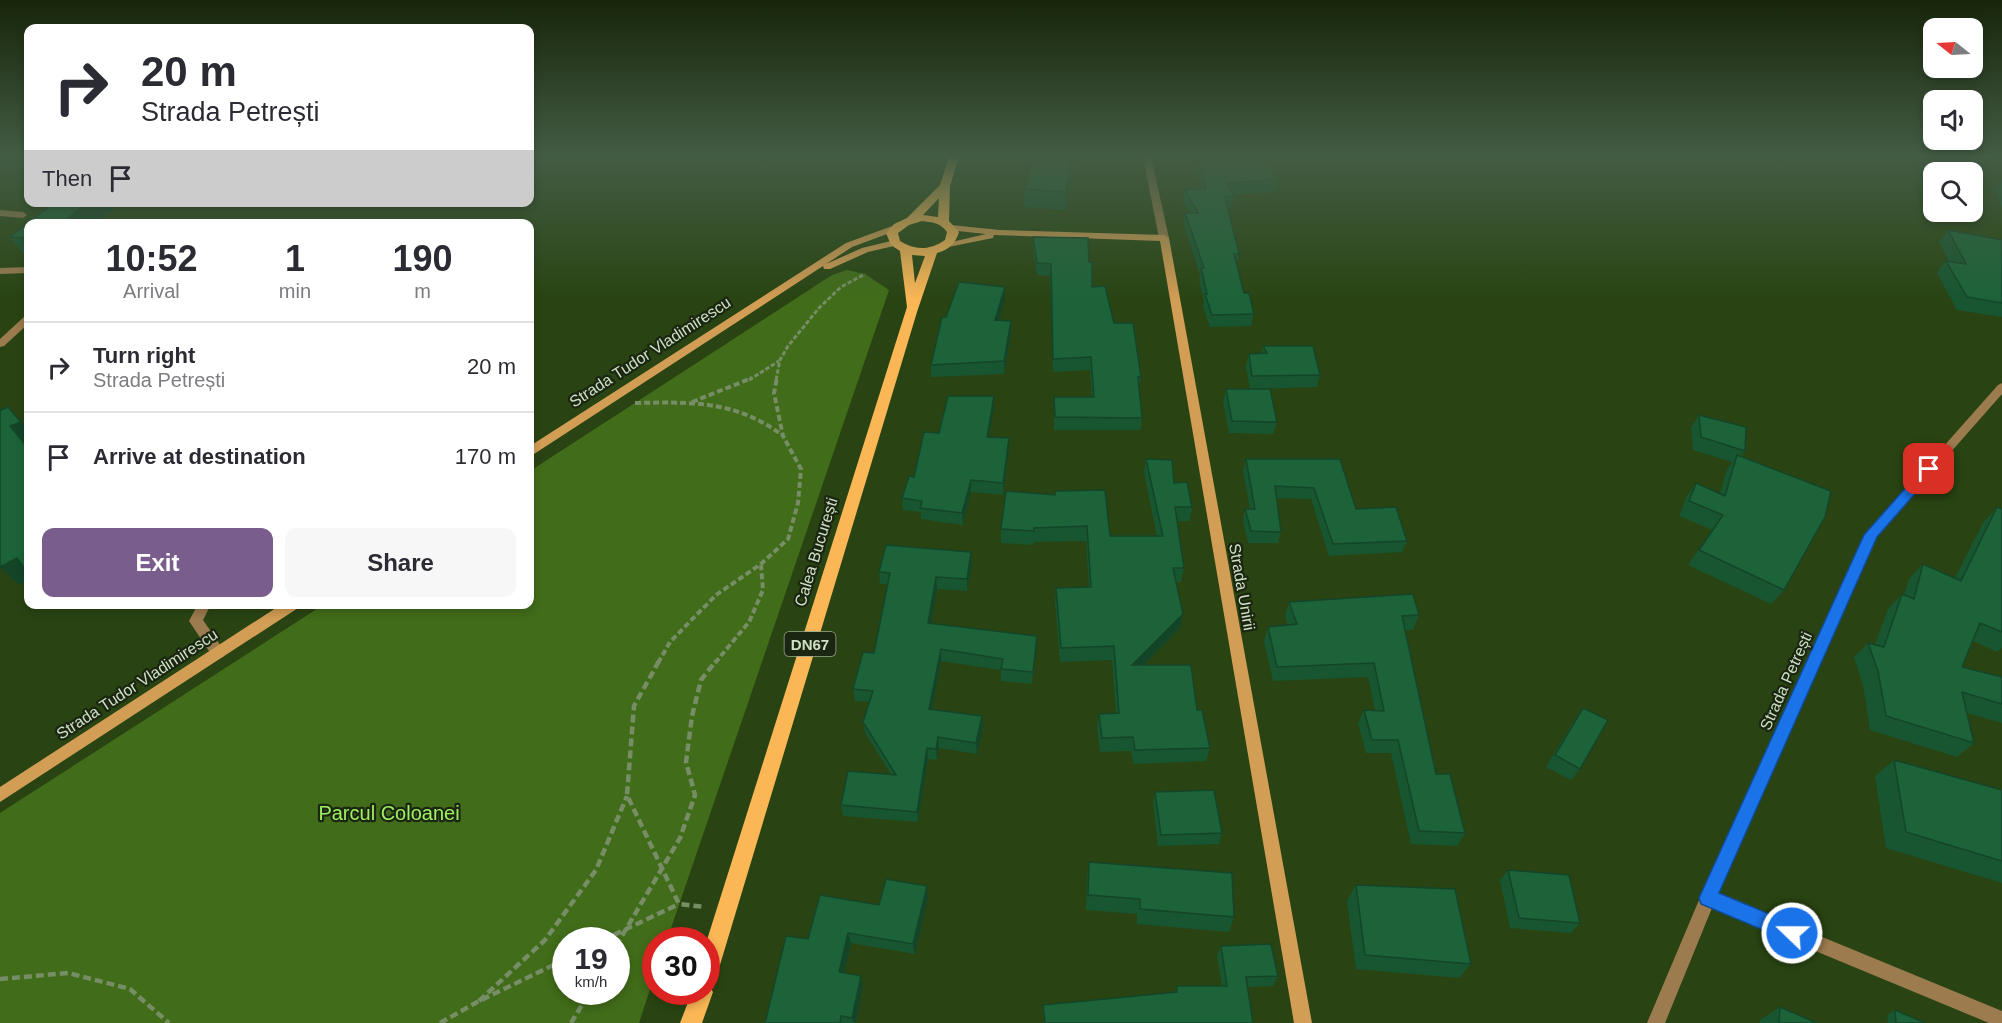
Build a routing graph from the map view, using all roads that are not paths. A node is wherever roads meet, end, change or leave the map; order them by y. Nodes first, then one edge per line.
1 (926, 205) edge
2 (946, 205) edge
3 (1157, 205) edge
4 (0, 213) edge
5 (23, 215) dead end
6 (911, 220) junction
7 (947, 225) junction
8 (895, 228) junction
9 (1000, 233) junction
10 (1164, 238) junction
11 (895, 243) junction
12 (946, 246) junction
13 (906, 250) junction
14 (932, 251) junction
15 (24, 270) edge
16 (0, 271) edge
17 (790, 284) junction
18 (912, 310) junction
19 (24, 323) edge
20 (0, 344) edge
21 (2002, 387) edge
22 (534, 448) edge
23 (202, 609) edge
24 (285, 609) edge
25 (218, 653) junction
26 (0, 795) edge
27 (1708, 898) junction
28 (720, 937) edge
29 (698, 1005) edge
30 (2002, 1020) edge
31 (692, 1023) edge
32 (1303, 1023) edge
33 (1656, 1023) edge

1 - 6 main road
2 - 7 main road
3 - 10 street, Strada Unirii
4 - 5 street
6 - 7 main road
6 - 8 main road
7 - 9 main road
7 - 12 main road
8 - 11 main road
8 - 17 main road, Strada Tudor Vladimirescu
9 - 10 main road
9 - 12 main road
10 - 32 main road, Strada Unirii
11 - 13 main road
11 - 17 main road, Strada Tudor Vladimirescu
12 - 14 main road
13 - 14 main road
13 - 18 main road, Calea București / DN67
14 - 18 main road, Calea București / DN67
15 - 16 street
17 - 22 main road, Strada Tudor Vladimirescu
18 - 28 main road, Calea București / DN67
19 - 20 street
21 - 27 street, Strada Petrești
23 - 25 street
24 - 25 main road, Strada Tudor Vladimirescu
25 - 26 main road, Strada Tudor Vladimirescu
27 - 30 street
27 - 33 street, Strada Petrești
29 - 31 main road

